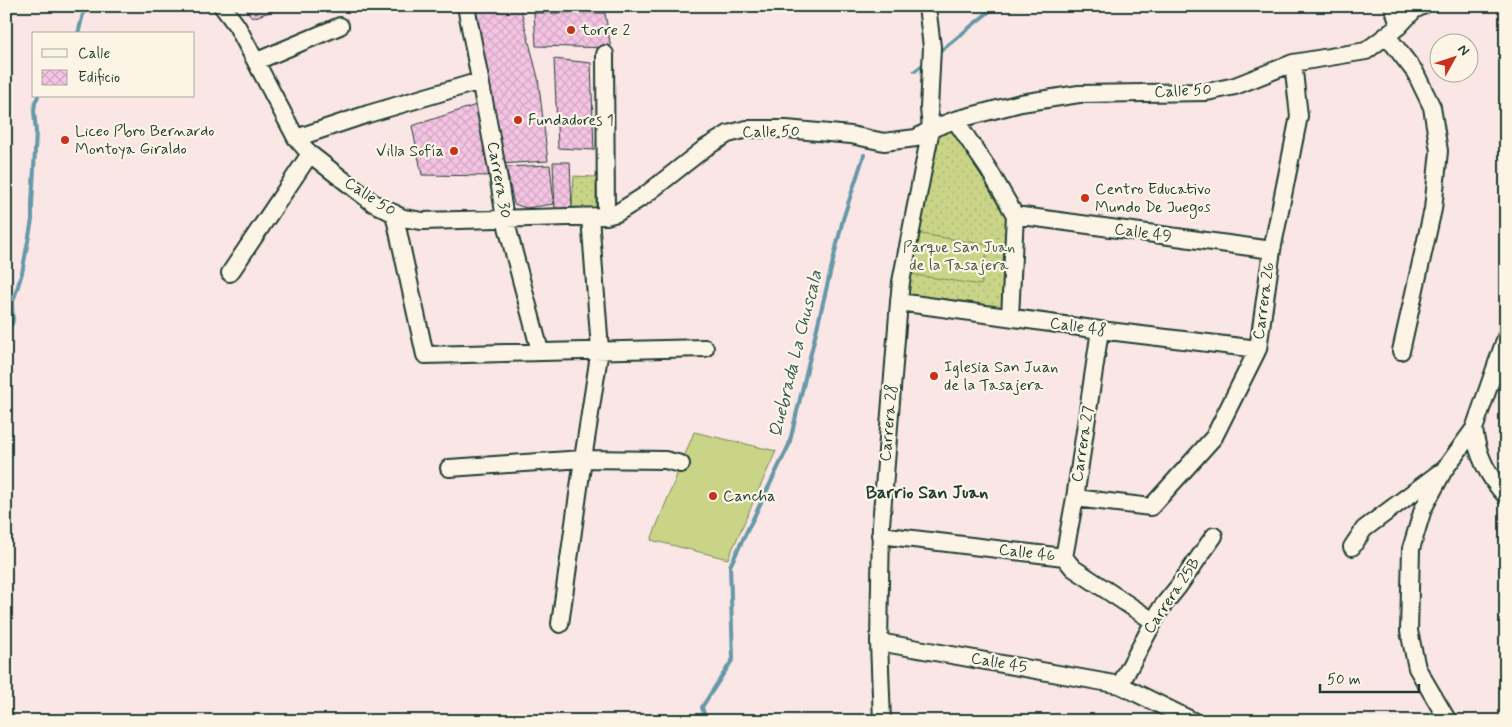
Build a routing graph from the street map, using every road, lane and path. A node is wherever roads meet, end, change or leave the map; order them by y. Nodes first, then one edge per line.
1 (222, 6) edge
2 (466, 6) edge
3 (927, 6) edge
4 (1393, 6) edge
5 (1422, 6) edge
6 (340, 26) dead end
7 (1393, 31) junction
8 (605, 54) dead end
9 (256, 61) junction
10 (1293, 63) junction
11 (480, 81) junction
12 (955, 120) junction
13 (931, 129) junction
14 (296, 138) junction
15 (310, 154) junction
16 (394, 213) junction
17 (1015, 215) junction
18 (598, 216) junction
19 (505, 219) junction
20 (1272, 250) junction
21 (230, 273) dead end
22 (899, 302) junction
23 (1010, 317) junction
24 (1100, 330) junction
25 (1506, 337) edge
26 (705, 348) dead end
27 (1258, 349) junction
28 (600, 350) junction
29 (540, 351) junction
30 (1401, 351) dead end
31 (1474, 428) junction
32 (582, 459) junction
33 (681, 464) dead end
34 (449, 468) dead end
35 (1444, 470) junction
36 (1506, 496) edge
37 (1075, 498) junction
38 (880, 535) junction
39 (1214, 536) dead end
40 (1352, 547) dead end
41 (1064, 557) junction
42 (1153, 622) junction
43 (560, 624) dead end
44 (879, 642) junction
45 (1120, 685) junction
46 (882, 721) edge
47 (1193, 721) edge
48 (1448, 721) edge

1 - 9 street, Calle 50
2 - 11 street, Carrera 30
3 - 13 street, Carrera 28
4 - 7 street
5 - 7 street, Calle 50
6 - 9 street
7 - 10 street, Calle 50
7 - 30 street
8 - 18 street
9 - 14 street, Calle 50
10 - 12 street, Calle 50
10 - 20 street, Carrera 26
11 - 14 street
11 - 19 street, Carrera 30
12 - 13 street, Calle 50
12 - 17 street
13 - 18 street, Calle 50
13 - 22 street, Carrera 28
14 - 15 street, Calle 50
15 - 16 street, Calle 50
15 - 21 street
16 - 19 street, Calle 50
16 - 29 street
17 - 20 street, Calle 49
17 - 23 street
18 - 19 street, Calle 50
18 - 28 street
19 - 29 street, Carrera 30
20 - 27 street, Carrera 26
22 - 23 street, Calle 48
22 - 38 street, Carrera 28
23 - 24 street, Calle 48
24 - 27 street, Calle 48
24 - 37 street, Carrera 27
25 - 31 street
26 - 28 street
27 - 37 street, Carrera 26
28 - 29 street
28 - 32 street
31 - 35 street
31 - 36 street
32 - 33 street
32 - 34 street
32 - 43 street
35 - 40 street
35 - 48 street
37 - 41 street, Carrera 27
38 - 41 street, Calle 46
38 - 44 street, Carrera 28
39 - 42 street, Carrera 25B
41 - 42 street, Calle 46
42 - 45 street, Carrera 25B
44 - 45 street, Calle 45
44 - 46 street, Carrera 28
45 - 47 street, Calle 45

